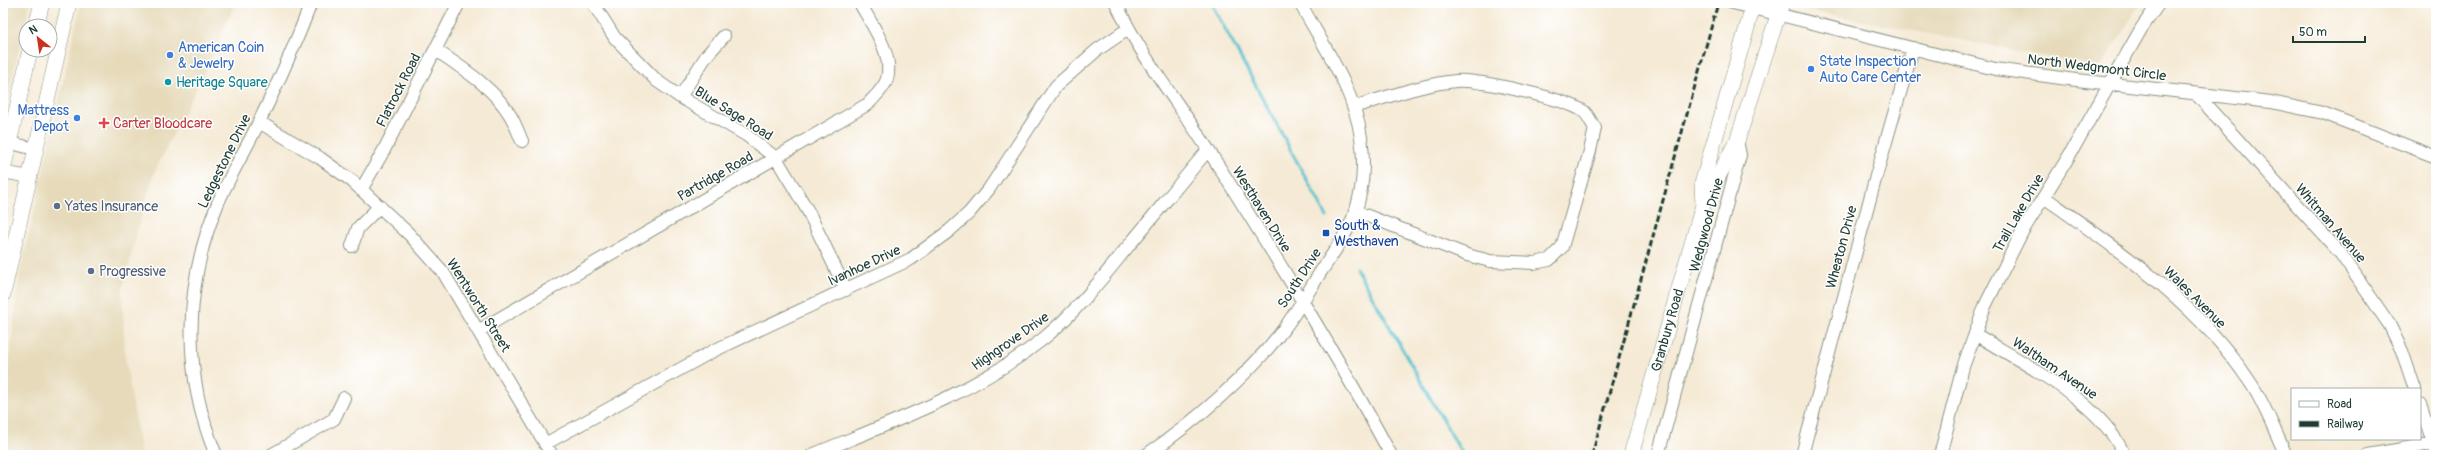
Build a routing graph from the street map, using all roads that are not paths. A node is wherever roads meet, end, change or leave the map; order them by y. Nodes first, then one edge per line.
1 (42, 3) edge
2 (69, 3) edge
3 (311, 3) edge
4 (459, 3) edge
5 (592, 3) edge
6 (860, 3) edge
7 (1116, 3) edge
8 (1300, 3) edge
9 (1733, 3) edge
10 (2159, 3) edge
11 (1753, 6) edge
12 (1780, 9) edge
13 (38, 18) edge
14 (1128, 29) junction
15 (724, 36) dead end
16 (1913, 48) junction
17 (436, 50) junction
18 (1740, 55) junction
19 (28, 58) edge
20 (2110, 84) junction
21 (2197, 95) junction
22 (680, 97) junction
23 (1353, 107) junction
24 (259, 122) junction
25 (522, 141) dead end
26 (1737, 141) junction
27 (6, 142) edge
28 (35, 150) junction
29 (1208, 150) junction
30 (2436, 157) edge
31 (776, 158) junction
32 (3, 171) edge
33 (29, 177) junction
34 (361, 190) junction
35 (2044, 197) junction
36 (1703, 205) junction
37 (380, 206) junction
38 (1355, 211) junction
39 (352, 246) dead end
40 (846, 290) junction
41 (3, 294) edge
42 (1302, 302) junction
43 (478, 331) junction
44 (1975, 334) junction
45 (2415, 388) edge
46 (344, 398) dead end
47 (2421, 407) edge
48 (545, 444) junction
49 (2435, 445) edge
50 (216, 455) edge
51 (271, 455) edge
52 (552, 455) edge
53 (812, 455) edge
54 (1146, 455) edge
55 (1391, 455) edge
56 (1631, 455) edge
57 (1658, 455) edge
58 (1802, 455) edge
59 (1940, 455) edge
60 (2124, 455) edge
61 (2286, 455) edge
62 (2368, 455) edge

1 - 13 main road
2 - 28 main road
3 - 24 street, Ledgestone Drive
4 - 17 street, Flatrock Road
5 - 22 street, Blue Sage Road
6 - 31 street, Partridge Road
7 - 14 street, Westhaven Drive
8 - 23 street, South Drive
9 - 11 street, North Wedgmont Circle
10 - 20 street, Trail Lake Drive
11 - 12 street, North Wedgmont Circle
11 - 18 main road, Granbury Road
12 - 16 street, North Wedgmont Circle
12 - 26 main road, Granbury Road
14 - 29 street, Westhaven Drive
14 - 40 street, Ivanhoe Drive
15 - 22 street
16 - 20 street, North Wedgmont Circle
16 - 58 street, Wheaton Drive
17 - 25 street
17 - 34 street, Flatrock Road
18 - 26 main road
18 - 36 main road, Granbury Road
19 - 27 main road
20 - 21 street, North Wedgmont Circle
20 - 35 street, Trail Lake Drive
21 - 30 street, North Wedgmont Circle
21 - 45 street, Whitman Avenue
22 - 31 street, Blue Sage Road
23 - 38 street, South Drive
23 - 38 street
24 - 34 street, Wentworth Street
24 - 50 street, Ledgestone Drive
26 - 36 main road, Granbury Road
26 - 57 street, Wedgwood Drive
27 - 28 street
27 - 32 main road
28 - 33 main road
29 - 42 street, Westhaven Drive
29 - 53 street, Highgrove Drive
31 - 40 street, Blue Sage Road
31 - 43 street, Partridge Road
32 - 33 street
33 - 41 main road
34 - 37 street, Wentworth Street
35 - 44 street, Trail Lake Drive
35 - 61 street, Wales Avenue
36 - 56 main road, Granbury Road
37 - 39 street
37 - 43 street, Wentworth Street
38 - 42 street, South Drive
40 - 48 street, Ivanhoe Drive
42 - 54 street, South Drive
42 - 55 street, Westhaven Drive
43 - 48 street, Wentworth Street
44 - 59 street, Trail Lake Drive
44 - 60 street, Waltham Avenue
46 - 51 street
47 - 49 street
48 - 52 street, Wentworth Street
49 - 62 street

